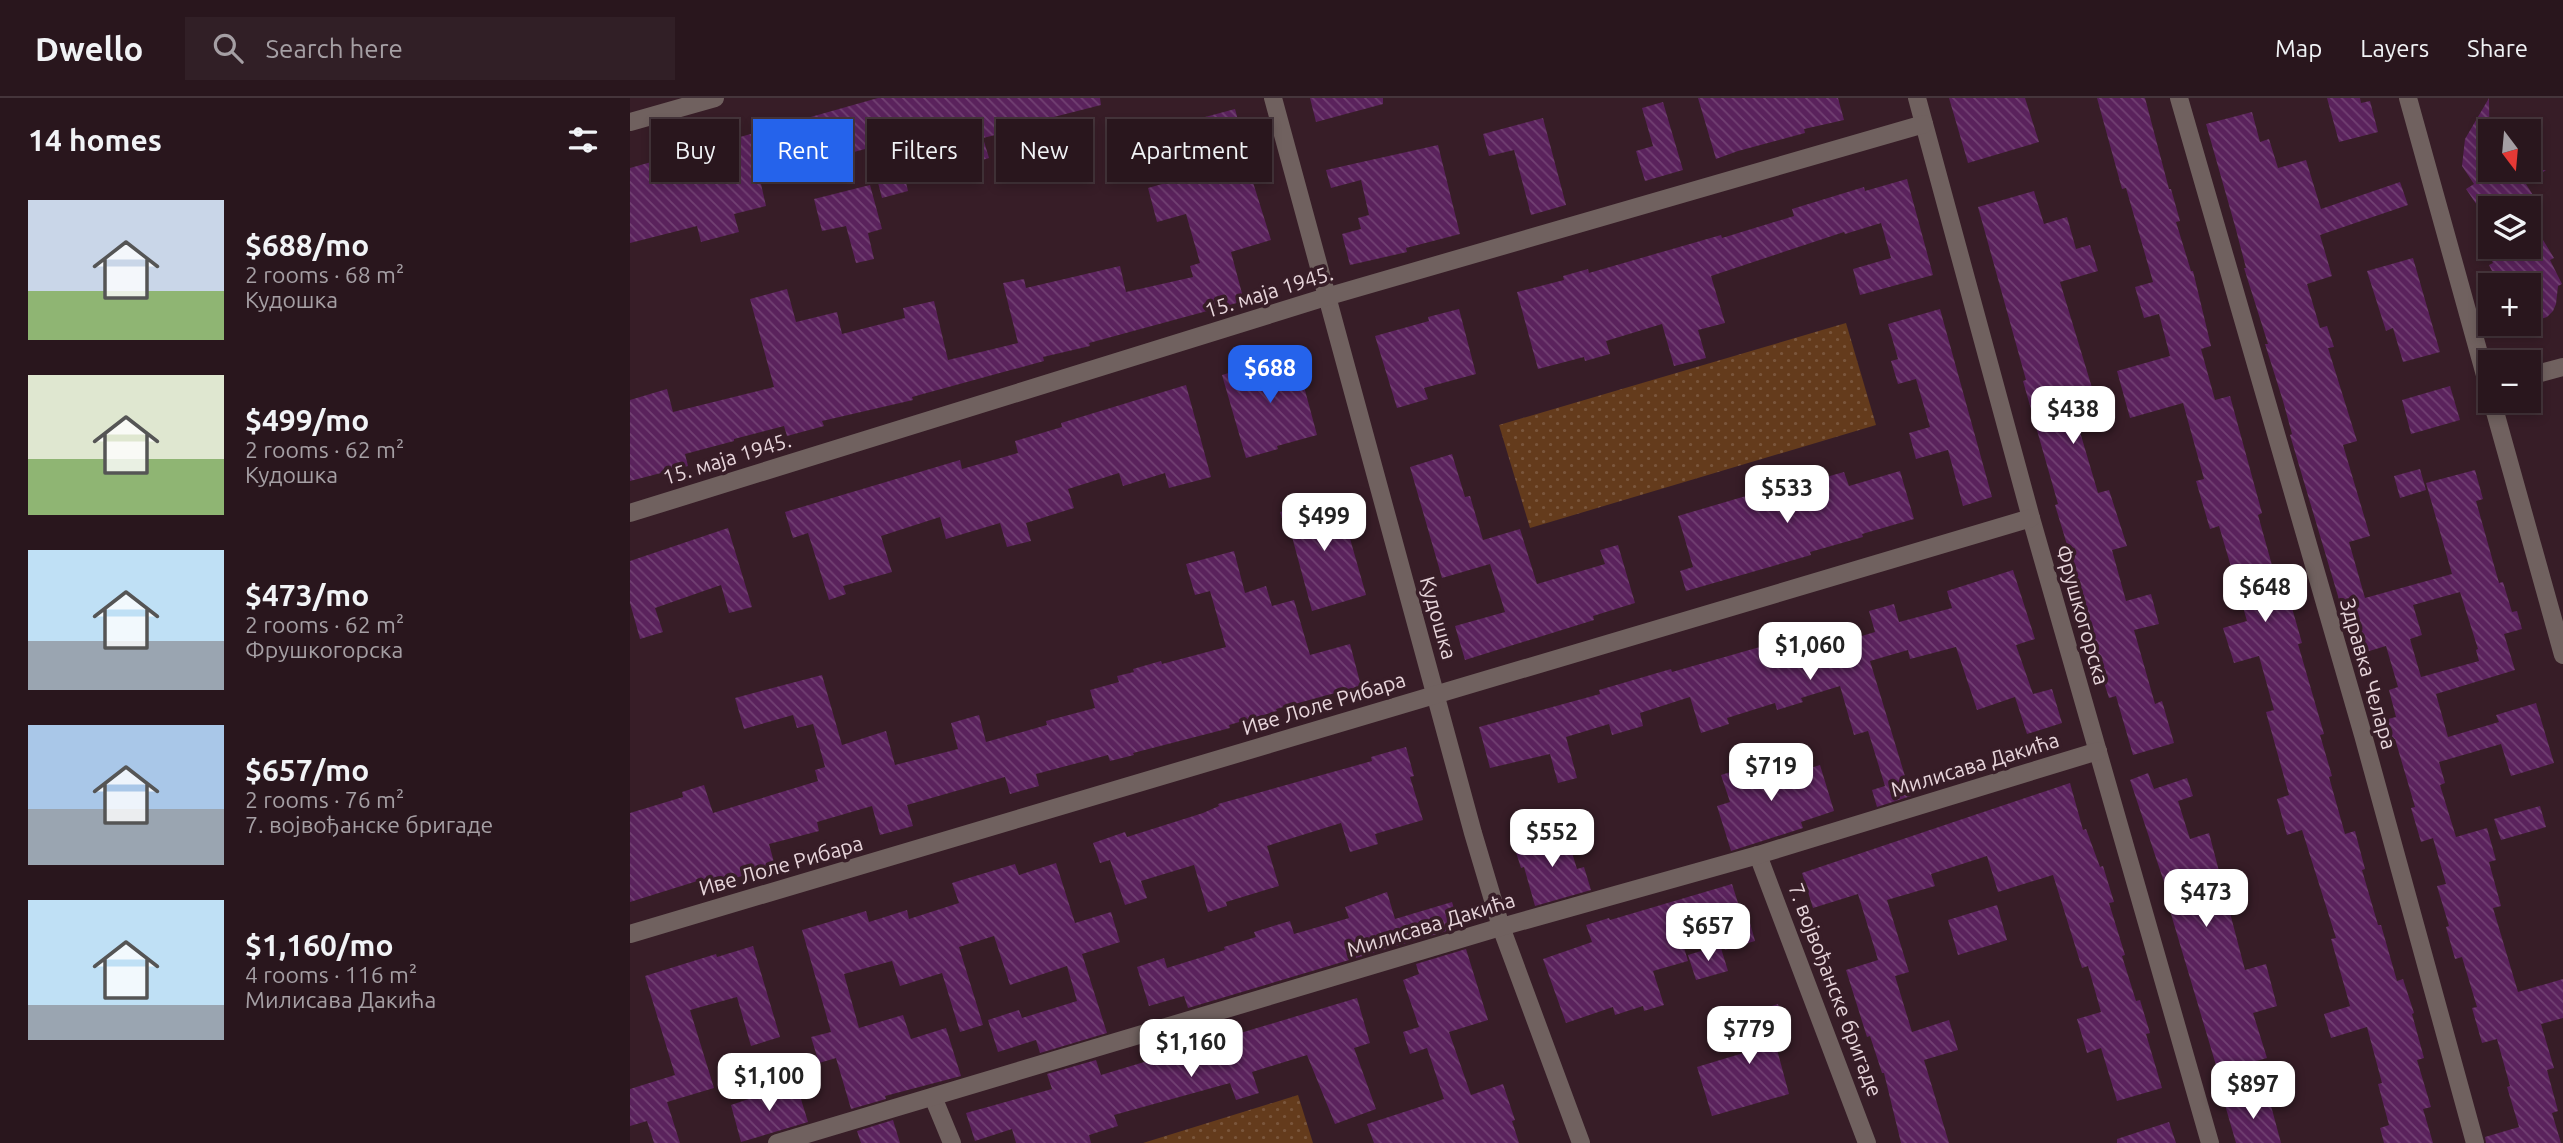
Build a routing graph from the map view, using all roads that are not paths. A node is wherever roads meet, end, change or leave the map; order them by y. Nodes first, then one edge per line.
1 (715, 98) edge
2 (1273, 98) edge
3 (1917, 98) edge
4 (2179, 98) edge
5 (2408, 98) edge
6 (630, 122) edge
7 (1924, 124) junction
8 (1326, 297) junction
9 (2479, 350) edge
10 (2563, 367) edge
11 (2541, 373) edge
12 (2496, 413) edge
13 (630, 513) edge
14 (2031, 518) junction
15 (2563, 655) edge
16 (1436, 693) junction
17 (2098, 751) junction
18 (1758, 855) junction
19 (1502, 927) junction
20 (630, 934) edge
21 (933, 1097) junction
22 (777, 1143) edge
23 (952, 1143) edge
24 (1581, 1143) edge
25 (1867, 1143) edge
26 (2210, 1143) edge
27 (2475, 1143) edge

1 - 6 street
2 - 8 street, Кудошка
3 - 7 street, Фрушкогорска
4 - 27 street, Здравка Челара
5 - 9 street
7 - 8 street, 15. маја 1945.
7 - 14 street, Фрушкогорска
8 - 13 street, 15. маја 1945.
8 - 16 street, Кудошка
10 - 11 street
12 - 15 street
14 - 16 street, Иве Лоле Рибара
14 - 17 street, Фрушкогорска
16 - 19 street, Кудошка
16 - 20 street, Иве Лоле Рибара
17 - 18 street, Милисава Дакића
17 - 26 street, Фрушкогорска
18 - 19 street, Милисава Дакића
18 - 25 street, 7. војвођанске бригаде
19 - 21 street, Милисава Дакића
19 - 24 street, Кудошка
21 - 22 street, Милисава Дакића
21 - 23 street

